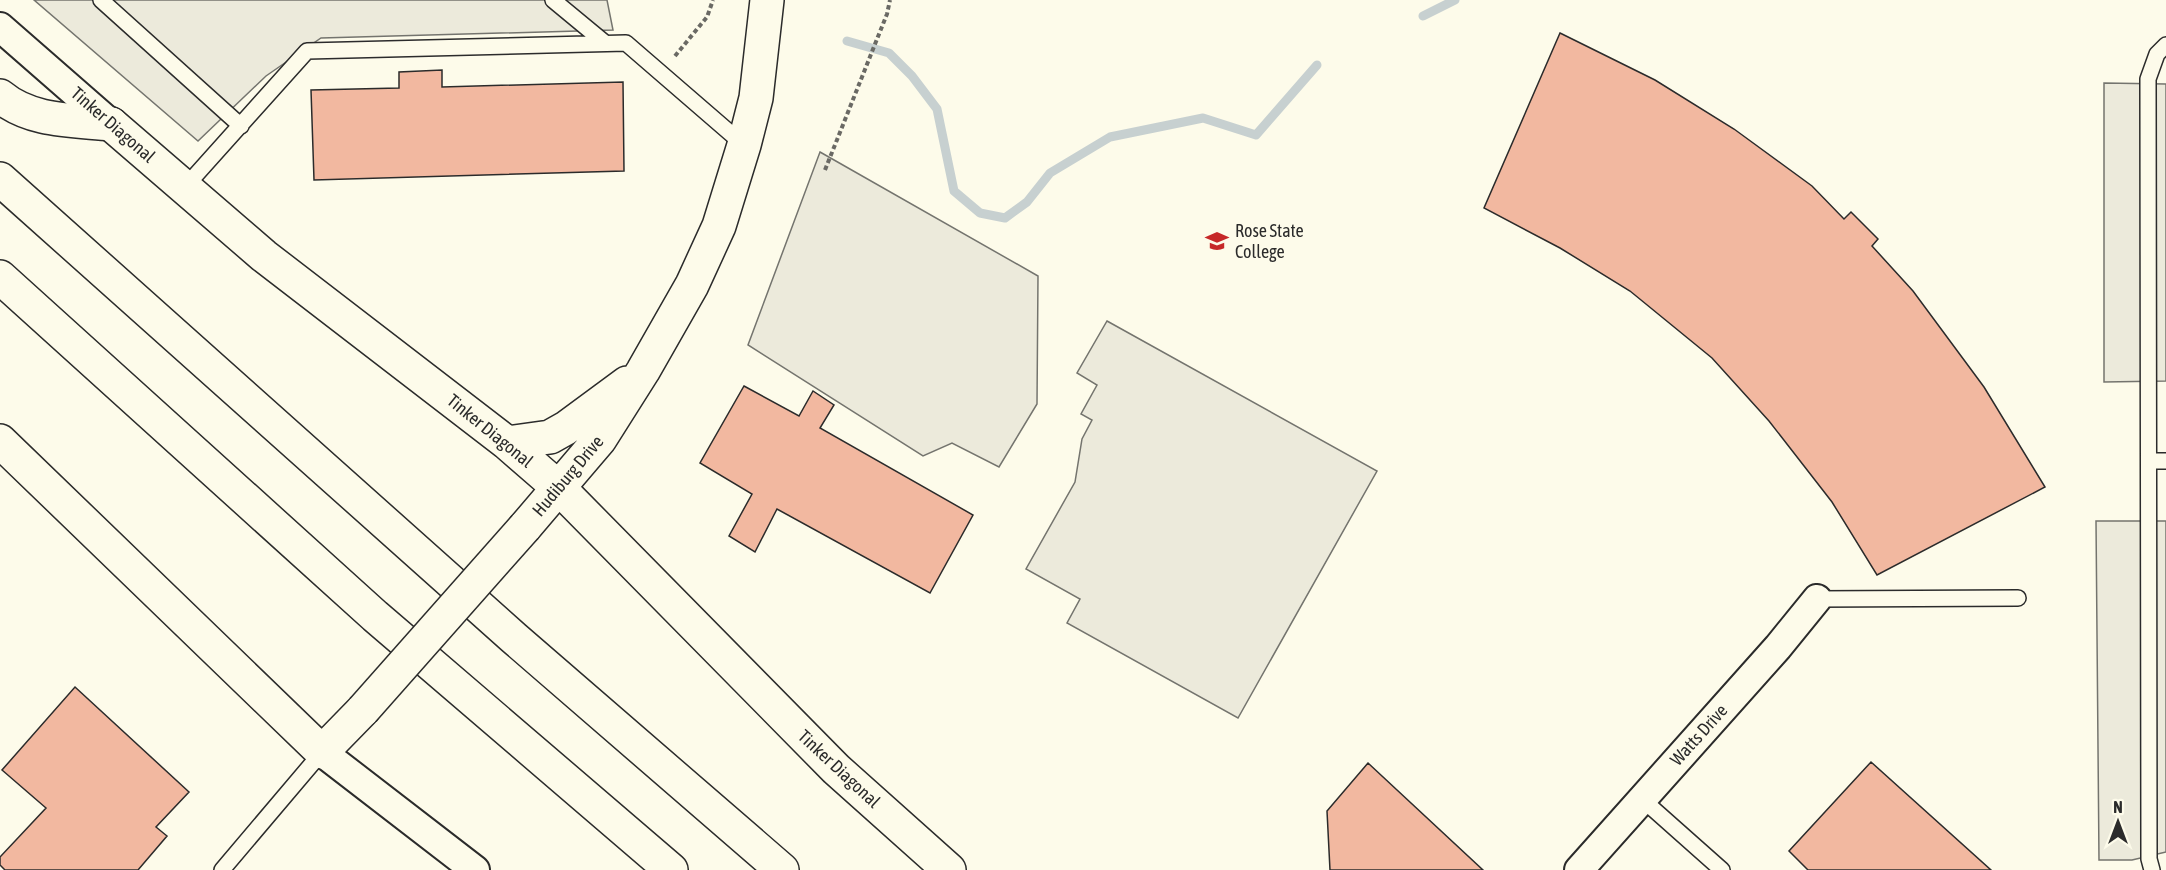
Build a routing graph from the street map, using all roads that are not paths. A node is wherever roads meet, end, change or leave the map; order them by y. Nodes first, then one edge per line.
1 (101, 0) edge
2 (553, 0) edge
3 (767, 0) edge
4 (0, 27) edge
5 (605, 43) junction
6 (2166, 45) edge
7 (0, 96) edge
8 (111, 123) junction
9 (241, 126) junction
10 (744, 145) junction
11 (0, 179) edge
12 (185, 188) junction
13 (0, 277) edge
14 (643, 371) junction
15 (0, 441) edge
16 (507, 443) junction
17 (2149, 461) junction
18 (2166, 461) edge
19 (560, 489) junction
20 (2018, 598) dead end
21 (1817, 599) joint
22 (322, 752) junction
23 (1642, 800) junction
24 (222, 870) edge
25 (476, 870) edge
26 (671, 870) edge
27 (782, 870) edge
28 (949, 870) edge
29 (1579, 870) edge
30 (1722, 870) edge
31 (2152, 870) edge

1 - 9 lane
2 - 5 lane
3 - 10 main road, Hudiburg Drive
4 - 8 street, Tinker Diagonal
5 - 9 lane
5 - 10 lane
6 - 17 lane
7 - 8 main road
8 - 12 main road, Tinker Diagonal
9 - 12 lane
10 - 14 main road, Hudiburg Drive
11 - 27 main road
12 - 16 main road, Tinker Diagonal
13 - 26 main road
14 - 16 main road
14 - 19 main road, Hudiburg Drive
15 - 22 main road
16 - 19 main road, Tinker Diagonal
17 - 18 lane
17 - 31 lane
19 - 22 main road, Hudiburg Drive, bridge
19 - 28 main road, Tinker Diagonal
20 - 21 lane
21 - 23 street, Watts Drive
22 - 24 lane, Hudiburg Drive
22 - 25 street
23 - 29 street, Watts Drive
23 - 30 lane

